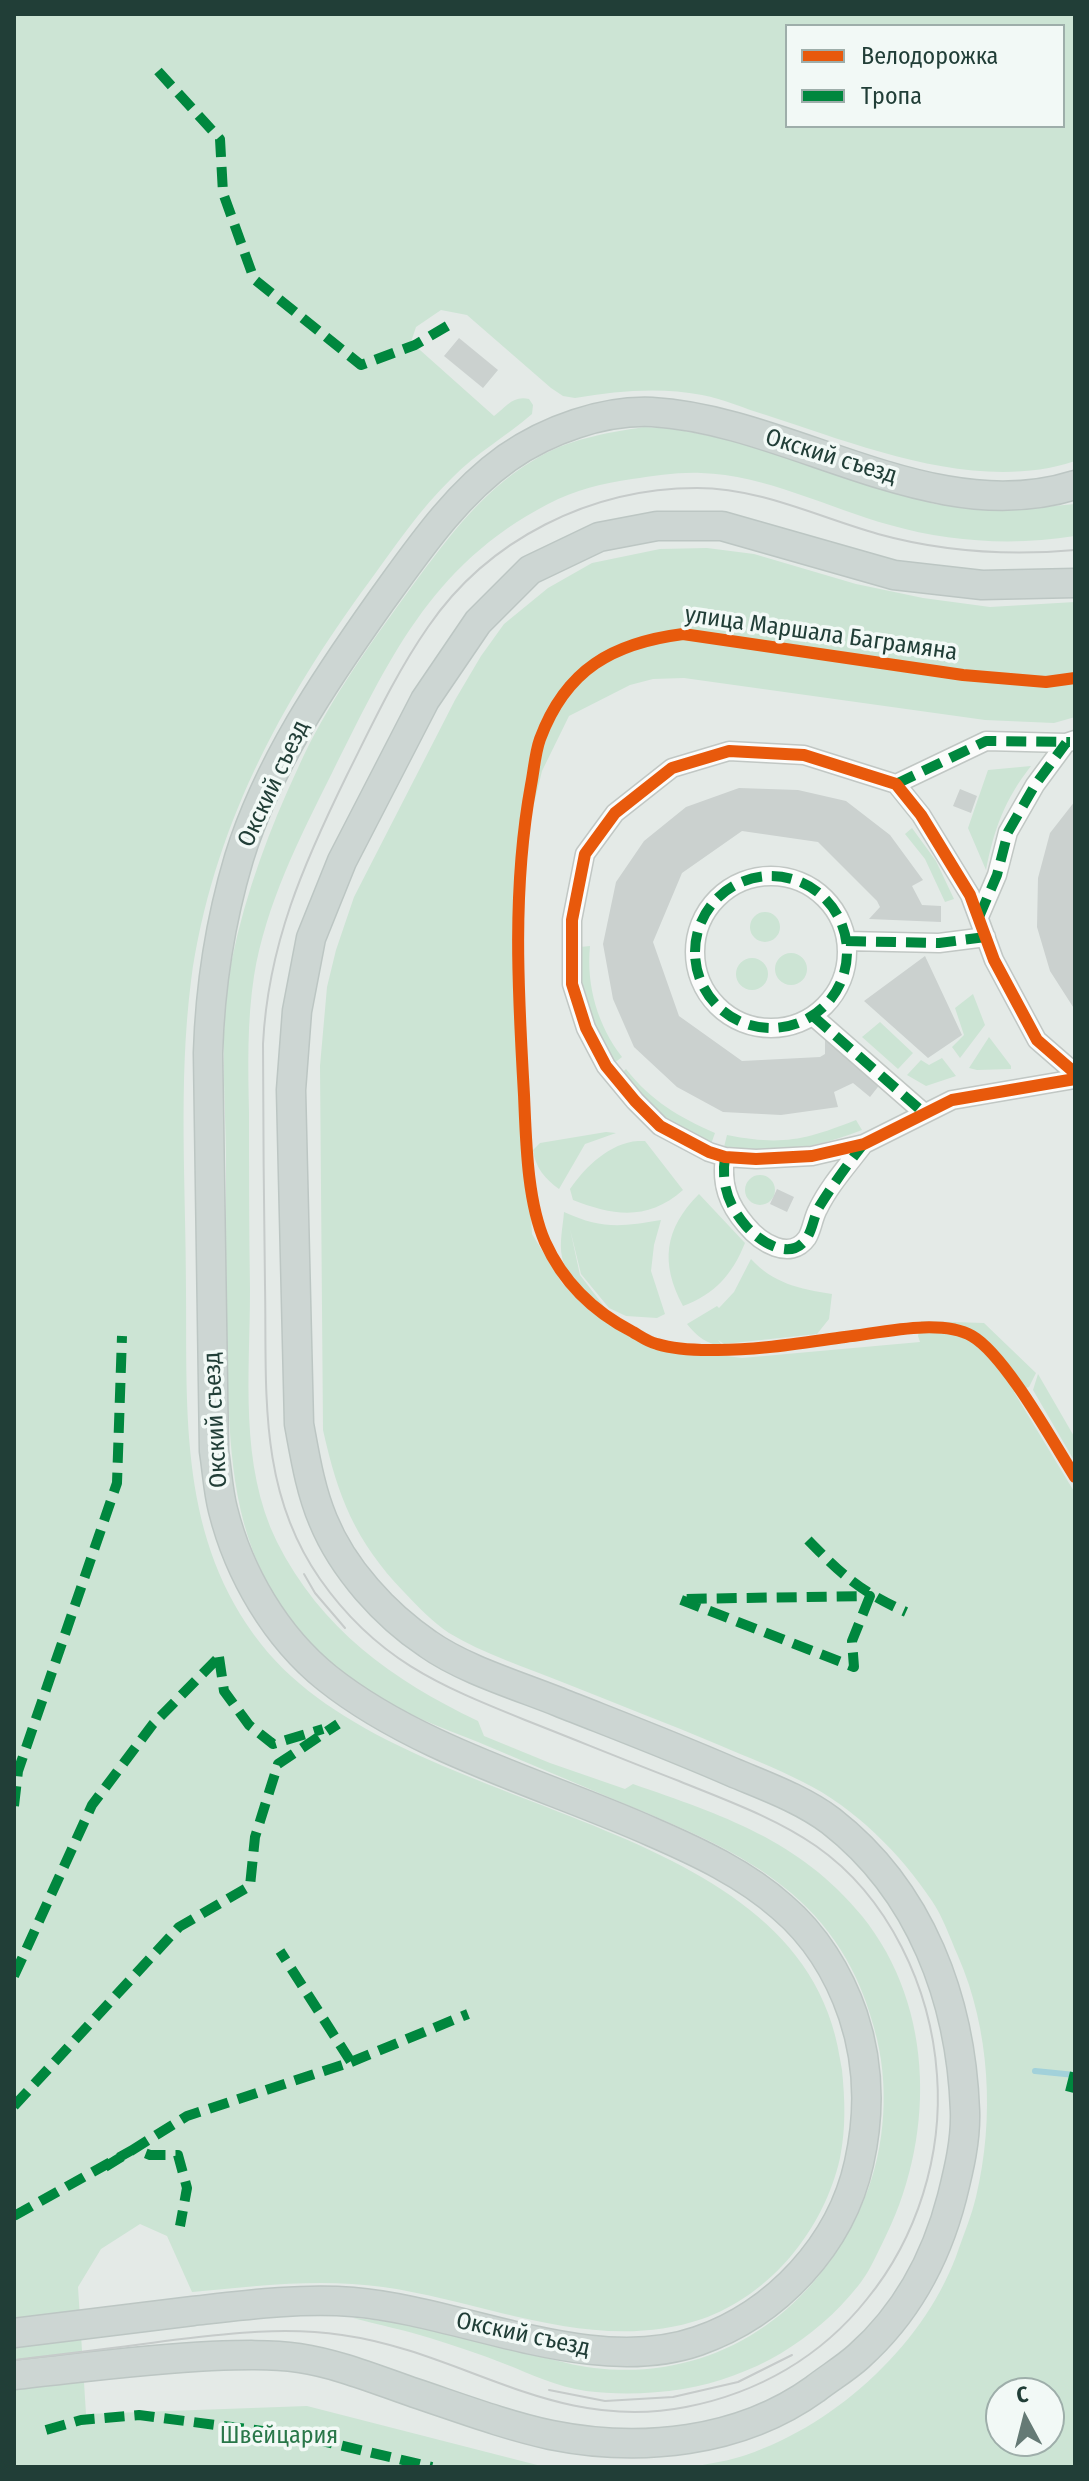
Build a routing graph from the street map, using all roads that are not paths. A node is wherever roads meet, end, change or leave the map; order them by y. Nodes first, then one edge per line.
1 (1075, 485) edge
2 (1075, 583) edge
3 (1071, 742) edge
4 (896, 784) junction
5 (979, 917) junction
6 (986, 937) junction
7 (846, 941) junction
8 (813, 1016) junction
9 (1075, 1076) edge
10 (924, 1113) junction
11 (864, 1144) junction
12 (725, 1157) junction
13 (14, 2333) edge
14 (14, 2375) edge

1 - 13 main road, Окский съезд
2 - 14 main road
3 - 4 street
3 - 5 street
4 - 5 street
4 - 12 street
5 - 6 street
6 - 7 street
6 - 9 street
7 - 8 street
7 - 8 street
8 - 10 street
9 - 10 street
10 - 11 street
11 - 12 street
11 - 12 street

